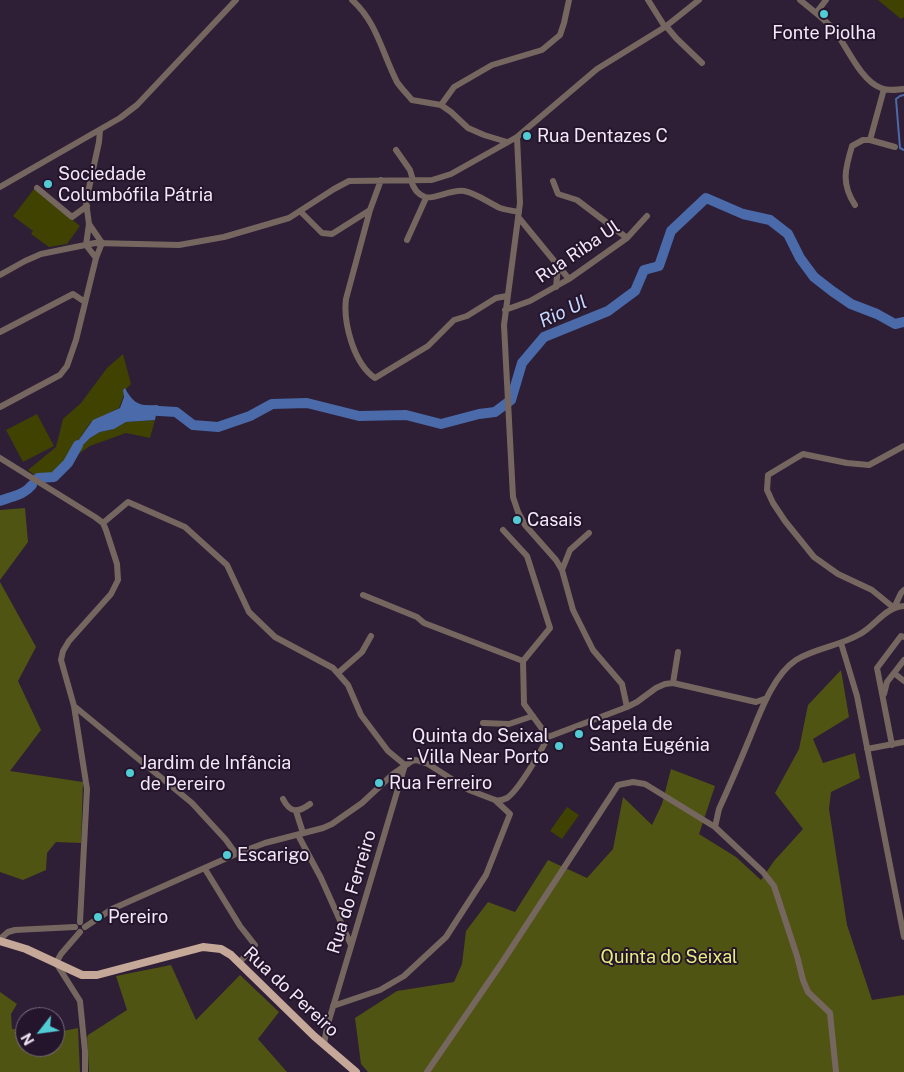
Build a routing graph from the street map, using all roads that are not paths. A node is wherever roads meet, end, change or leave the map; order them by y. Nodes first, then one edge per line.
1 (236, 0) edge
2 (352, 0) edge
3 (569, 0) edge
4 (648, 0) edge
5 (699, 0) edge
6 (800, 0) edge
7 (826, 0) edge
8 (816, 13) junction
9 (666, 27) junction
10 (702, 63) dead end
11 (884, 89) junction
12 (904, 89) edge
13 (441, 105) junction
14 (100, 130) junction
15 (517, 136) junction
16 (870, 140) junction
17 (507, 142) junction
18 (894, 147) dead end
19 (396, 150) dead end
20 (518, 155) junction
21 (381, 180) junction
22 (412, 180) junction
23 (553, 182) dead end
24 (0, 187) edge
25 (37, 188) dead end
26 (426, 198) junction
27 (855, 205) dead end
28 (87, 206) junction
29 (370, 210) junction
30 (300, 211) junction
31 (519, 215) junction
32 (647, 216) dead end
33 (89, 224) junction
34 (627, 238) junction
35 (407, 240) dead end
36 (98, 243) junction
37 (86, 245) junction
38 (96, 258) junction
39 (558, 267) junction
40 (0, 275) edge
41 (569, 279) junction
42 (556, 287) junction
43 (507, 298) junction
44 (84, 302) junction
45 (520, 304) junction
46 (505, 310) junction
47 (0, 332) edge
48 (0, 406) edge
49 (904, 446) edge
50 (0, 458) edge
51 (103, 523) junction
52 (503, 530) dead end
53 (589, 533) dead end
54 (562, 570) junction
55 (904, 590) edge
56 (363, 595) dead end
57 (904, 606) edge
58 (894, 608) junction
59 (371, 636) dead end
60 (904, 637) edge
61 (841, 643) junction
62 (678, 652) dead end
63 (904, 660) edge
64 (523, 661) junction
65 (338, 673) junction
66 (894, 673) junction
67 (904, 681) edge
68 (673, 683) junction
69 (884, 696) junction
70 (767, 698) junction
71 (74, 706) junction
72 (627, 707) junction
73 (533, 716) junction
74 (482, 723) dead end
75 (548, 737) junction
76 (904, 742) edge
77 (892, 745) junction
78 (868, 749) junction
79 (405, 765) junction
80 (283, 799) dead end
81 (495, 800) junction
82 (310, 804) dead end
83 (296, 811) junction
84 (715, 827) junction
85 (301, 834) junction
86 (236, 854) junction
87 (206, 869) junction
88 (80, 922) junction
89 (74, 927) junction
90 (85, 927) junction
91 (80, 932) junction
92 (904, 936) edge
93 (0, 940) edge
94 (352, 945) junction
95 (56, 963) junction
96 (239, 963) junction
97 (333, 1006) junction
98 (326, 1026) junction
99 (314, 1036) junction
100 (324, 1044) junction
101 (352, 1071) edge
102 (85, 1072) edge
103 (428, 1072) edge
104 (836, 1072) edge

1 - 14 street
2 - 13 street
3 - 13 street
4 - 9 street
5 - 9 street
6 - 8 street
7 - 8 street
8 - 11 street
9 - 10 street
9 - 15 street
11 - 12 street
11 - 16 street
13 - 17 street
14 - 24 street
14 - 28 street
15 - 17 street
15 - 20 street
16 - 18 street
16 - 27 street
17 - 20 street
17 - 22 street
19 - 22 street
20 - 31 street
21 - 22 street
21 - 29 street
21 - 30 street
22 - 26 street
23 - 34 street
25 - 28 street
26 - 31 street
26 - 35 street
28 - 33 street
29 - 30 street
29 - 43 street
30 - 36 street
31 - 39 street
31 - 43 street
32 - 34 street, Rua Riba Ul
33 - 36 street
33 - 37 street
34 - 41 street, Rua Riba Ul
36 - 37 street
36 - 38 street
37 - 38 street
37 - 40 street
38 - 44 street
39 - 41 street
39 - 42 street
41 - 42 street, Rua Riba Ul
42 - 45 street, Rua Riba Ul
43 - 45 street
43 - 46 street
44 - 47 street
44 - 48 street
45 - 46 street, Rua Riba Ul
46 - 54 street
49 - 58 street
50 - 51 street
51 - 65 street
51 - 71 street
52 - 64 street
53 - 54 street
54 - 72 street
55 - 58 street
56 - 64 street
57 - 58 street
58 - 61 street
59 - 65 street
60 - 69 street
61 - 70 street
61 - 78 street
62 - 68 street
63 - 66 street
64 - 73 street
65 - 79 street
66 - 67 street
66 - 69 street
68 - 70 street
68 - 72 street
69 - 77 street
70 - 84 street
71 - 86 street
71 - 88 street
72 - 75 street
73 - 74 street
73 - 75 street
75 - 81 street
76 - 77 street
77 - 78 street
78 - 92 street
79 - 81 street
79 - 85 street
79 - 94 street, Rua do Ferreiro
80 - 83 street
81 - 97 street
82 - 83 street
83 - 85 street
84 - 103 street
84 - 104 street
85 - 86 street
85 - 94 street
86 - 87 street
87 - 90 street
87 - 96 street
88 - 89 street
88 - 90 street
89 - 91 street
89 - 93 street
90 - 91 street
91 - 95 street
93 - 95 main road, Rua do Pereiro
94 - 97 street, Rua do Ferreiro
95 - 96 main road, Rua do Pereiro
95 - 102 street
96 - 99 main road, Rua do Pereiro
97 - 98 street, Rua do Ferreiro
98 - 99 street
98 - 100 street, Rua do Ferreiro
99 - 100 main road, Rua do Pereiro
100 - 101 main road, Rua do Pereiro

